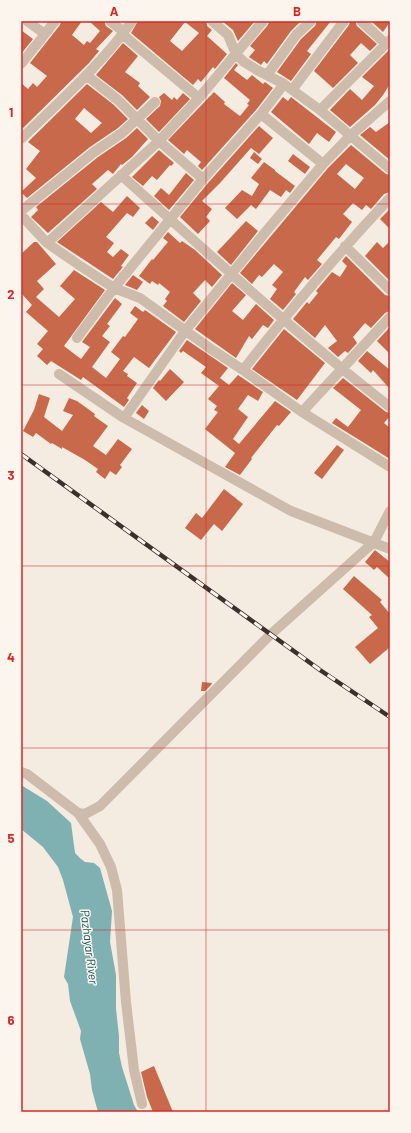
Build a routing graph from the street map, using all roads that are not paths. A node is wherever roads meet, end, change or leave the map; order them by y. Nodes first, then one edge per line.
1 (27, 21) edge
2 (55, 21) edge
3 (110, 21) edge
4 (132, 21) edge
5 (212, 21) edge
6 (263, 21) edge
7 (310, 21) edge
8 (344, 21) edge
9 (361, 21) edge
10 (123, 33) junction
11 (45, 34) junction
12 (388, 42) edge
13 (236, 54) junction
14 (21, 64) edge
15 (86, 75) junction
16 (267, 75) junction
17 (288, 87) junction
18 (199, 98) junction
19 (390, 101) edge
20 (155, 102) dead end
21 (320, 110) junction
22 (261, 114) junction
23 (137, 120) junction
24 (351, 135) junction
25 (21, 139) edge
26 (159, 141) junction
27 (323, 164) junction
28 (390, 169) edge
29 (121, 175) junction
30 (203, 180) junction
31 (390, 198) edge
32 (21, 211) edge
33 (21, 215) edge
34 (171, 220) junction
35 (47, 243) junction
36 (345, 246) junction
37 (231, 274) junction
38 (114, 288) junction
39 (390, 290) edge
40 (390, 317) edge
41 (283, 319) junction
42 (185, 331) junction
43 (76, 338) dead end
44 (341, 369) junction
45 (243, 370) junction
46 (59, 374) dead end
47 (390, 407) edge
48 (302, 412) junction
49 (124, 418) junction
50 (390, 467) edge
51 (390, 511) edge
52 (374, 542) junction
53 (390, 549) edge
54 (21, 772) edge
55 (78, 813) junction
56 (142, 1104) dead end

1 - 11 street
2 - 11 street
3 - 10 street
4 - 10 street
5 - 13 street
6 - 13 street
7 - 16 street
8 - 17 street
9 - 12 street
10 - 15 street
10 - 18 street
11 - 14 street
12 - 21 street
13 - 16 street
13 - 18 street
15 - 23 street
15 - 25 street
16 - 17 street
17 - 21 street
17 - 22 street
18 - 26 street
19 - 24 street
20 - 23 street
21 - 24 street
22 - 27 street
22 - 30 street
23 - 26 street
23 - 32 street
24 - 27 street
24 - 28 street
26 - 29 street
26 - 30 street
27 - 37 street
29 - 34 street
29 - 35 street
30 - 34 street
31 - 36 street
33 - 35 street
34 - 37 street
34 - 38 street
35 - 38 street
36 - 39 street
36 - 41 street
37 - 41 street
37 - 42 street
38 - 42 street
38 - 43 street
40 - 44 street
41 - 44 street
41 - 45 street
42 - 45 street
42 - 49 street
44 - 47 street
44 - 48 street
45 - 48 street
46 - 49 street
48 - 50 street
49 - 52 street
51 - 52 street
52 - 53 street
52 - 55 street
54 - 55 street
55 - 56 street

